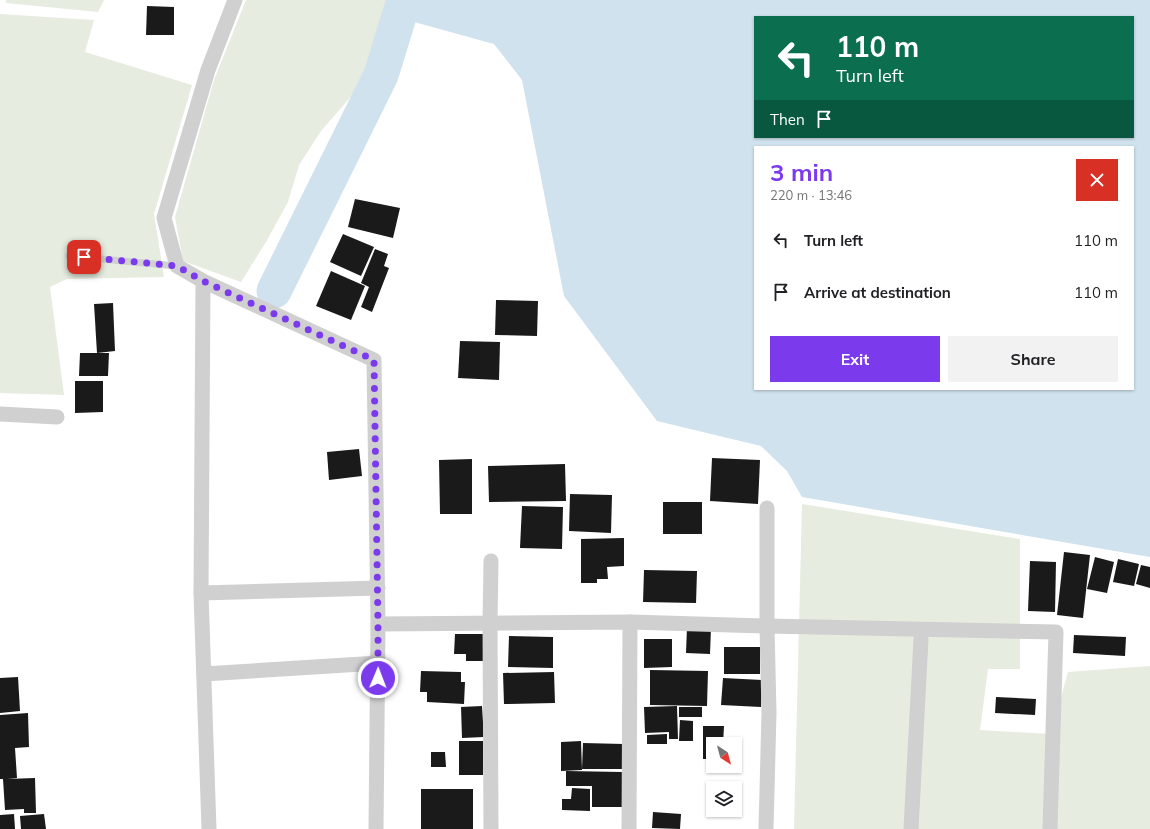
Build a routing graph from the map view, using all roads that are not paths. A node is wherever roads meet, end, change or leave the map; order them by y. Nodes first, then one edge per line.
1 (235, 0) edge
2 (69, 256) dead end
3 (177, 266) junction
4 (203, 281) junction
5 (0, 414) edge
6 (57, 418) dead end
7 (767, 508) dead end
8 (491, 561) dead end
9 (378, 588) junction
10 (201, 593) junction
11 (630, 622) junction
12 (490, 623) junction
13 (378, 624) junction
14 (767, 626) junction
15 (921, 639) dead end
16 (378, 663) junction
17 (204, 674) junction
18 (209, 829) edge
19 (376, 829) edge
20 (491, 829) edge
21 (629, 829) edge
22 (766, 829) edge
23 (911, 829) edge
24 (1050, 829) edge

1 - 3 street
2 - 3 lane
3 - 4 street
4 - 9 street
4 - 10 street
5 - 6 street
7 - 14 street
8 - 12 street
9 - 10 street
9 - 13 street
10 - 17 street
11 - 12 street
11 - 14 street
11 - 21 street
12 - 13 street
12 - 20 street
13 - 16 street
14 - 22 street
14 - 24 street
15 - 23 street
16 - 17 street
16 - 19 street
17 - 18 street

